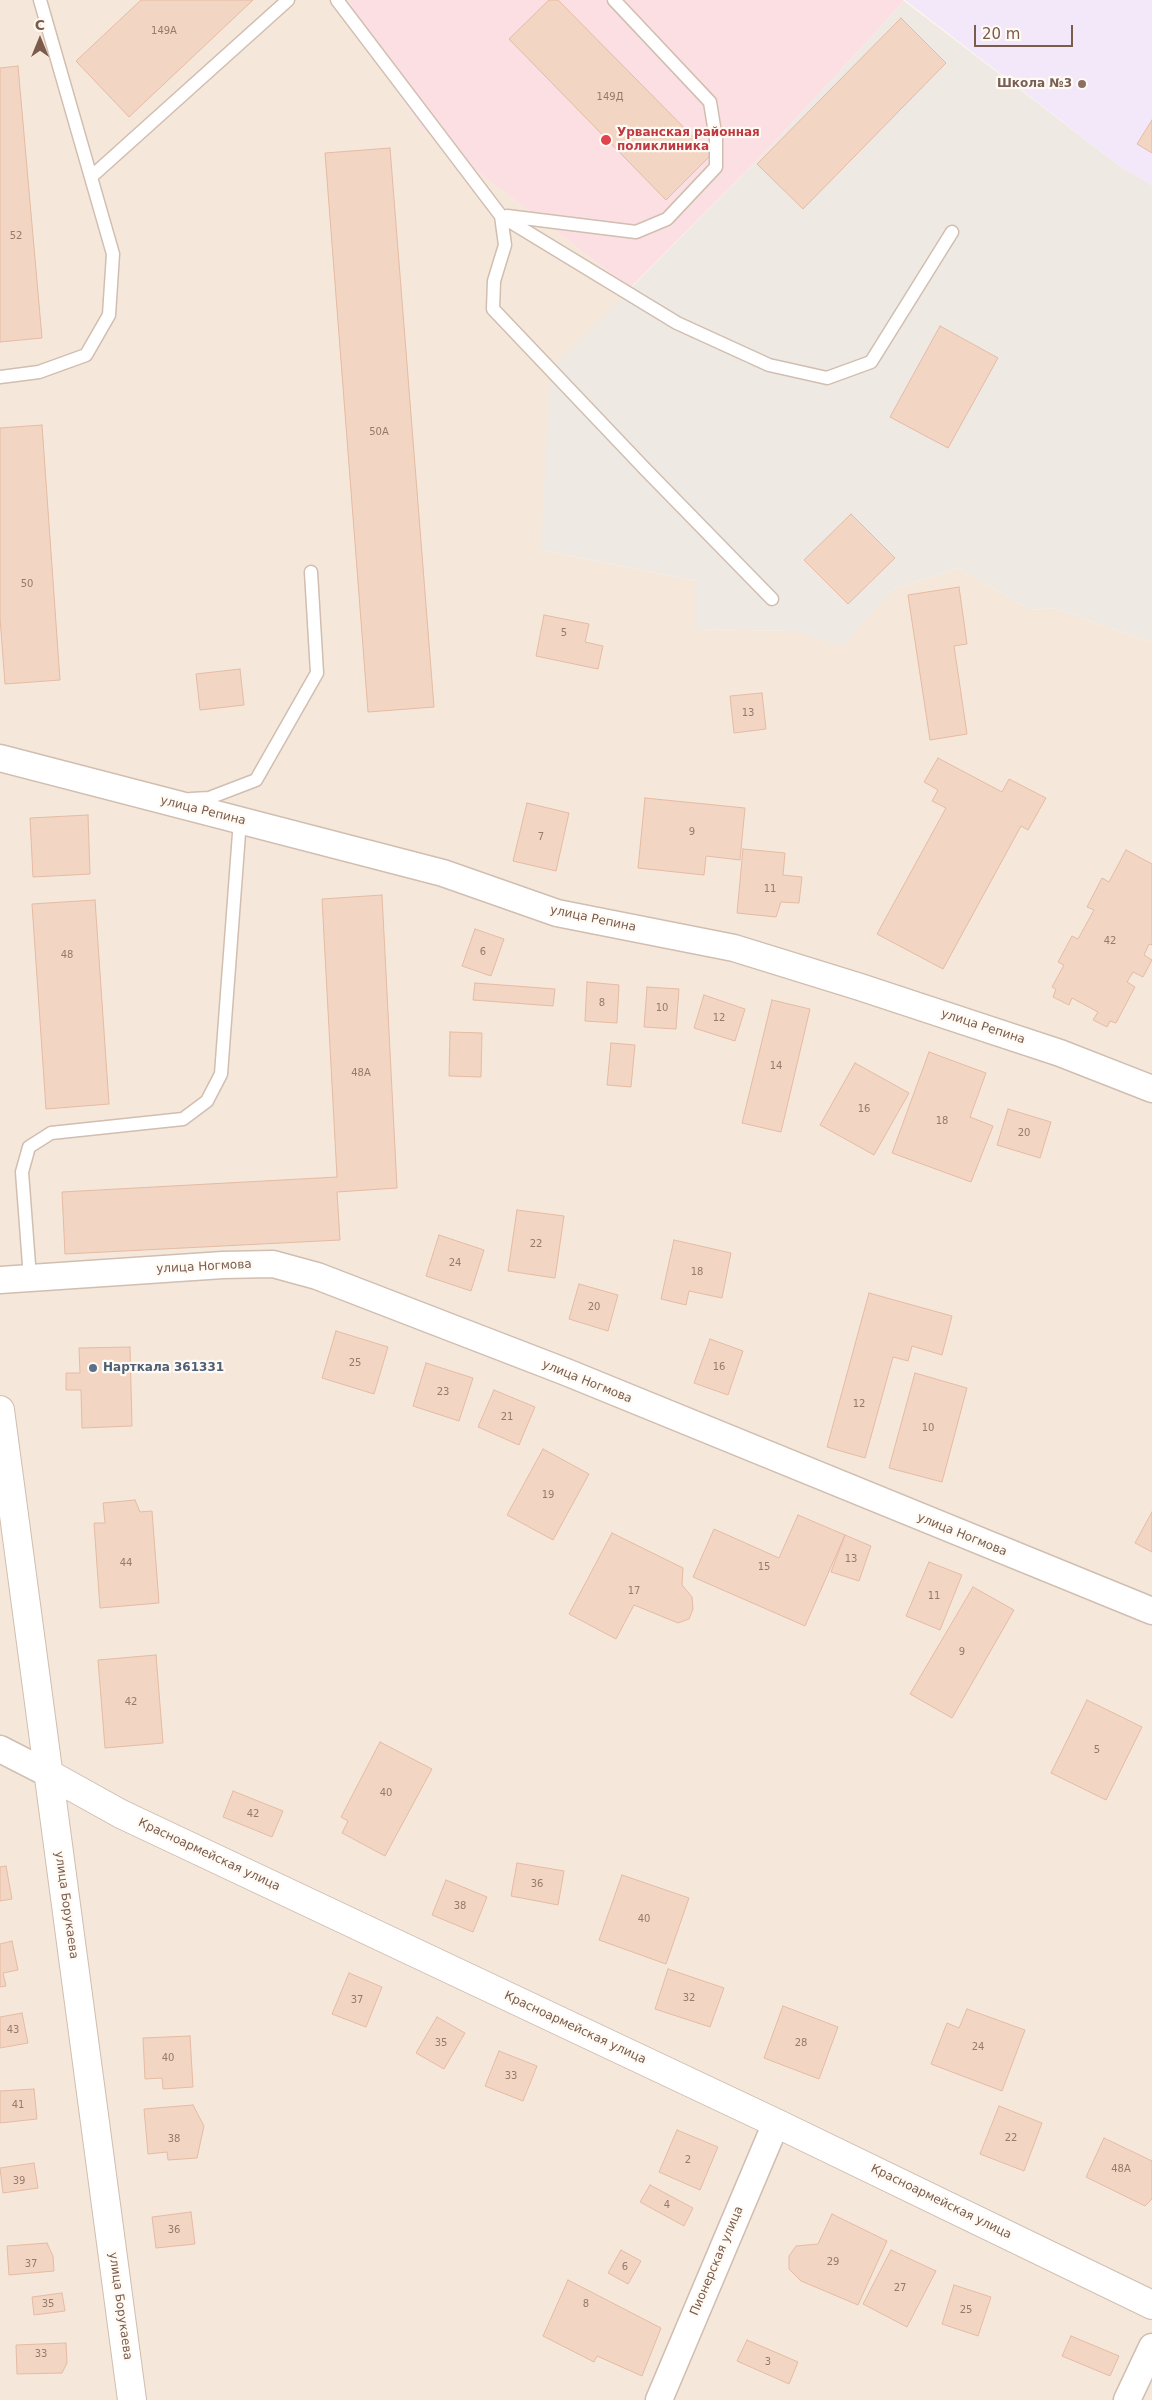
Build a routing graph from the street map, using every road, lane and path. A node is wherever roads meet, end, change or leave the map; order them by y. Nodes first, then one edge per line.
1 (40, 0) edge
2 (288, 0) edge
3 (337, 0) edge
4 (614, 0) edge
5 (91, 177) junction
6 (501, 216) junction
7 (952, 232) dead end
8 (0, 377) edge
9 (311, 572) dead end
10 (772, 599) dead end
11 (0, 758) edge
12 (166, 801) junction
13 (240, 820) junction
14 (1152, 1089) edge
15 (30, 1278) junction
16 (0, 1280) edge
17 (0, 1410) edge
18 (1152, 1611) edge
19 (0, 1749) edge
20 (49, 1774) junction
21 (776, 2122) junction
22 (1152, 2305) edge
23 (1152, 2347) edge
24 (132, 2400) edge
25 (659, 2400) edge
26 (1127, 2400) edge

1 - 5 lane
2 - 5 lane
3 - 6 lane
4 - 6 lane
5 - 8 lane
6 - 7 lane
6 - 10 lane
9 - 12 lane
11 - 12 street, улица Репина
12 - 13 street, улица Репина
13 - 14 street, улица Репина
13 - 15 lane
15 - 16 street, улица Ногмова
15 - 18 street, улица Ногмова
17 - 20 street, улица Борукаева
19 - 20 street, Красноармейская улица
20 - 21 street, Красноармейская улица
20 - 24 street, улица Борукаева
21 - 22 street, Красноармейская улица
21 - 25 street, Пионерская улица
23 - 26 street

